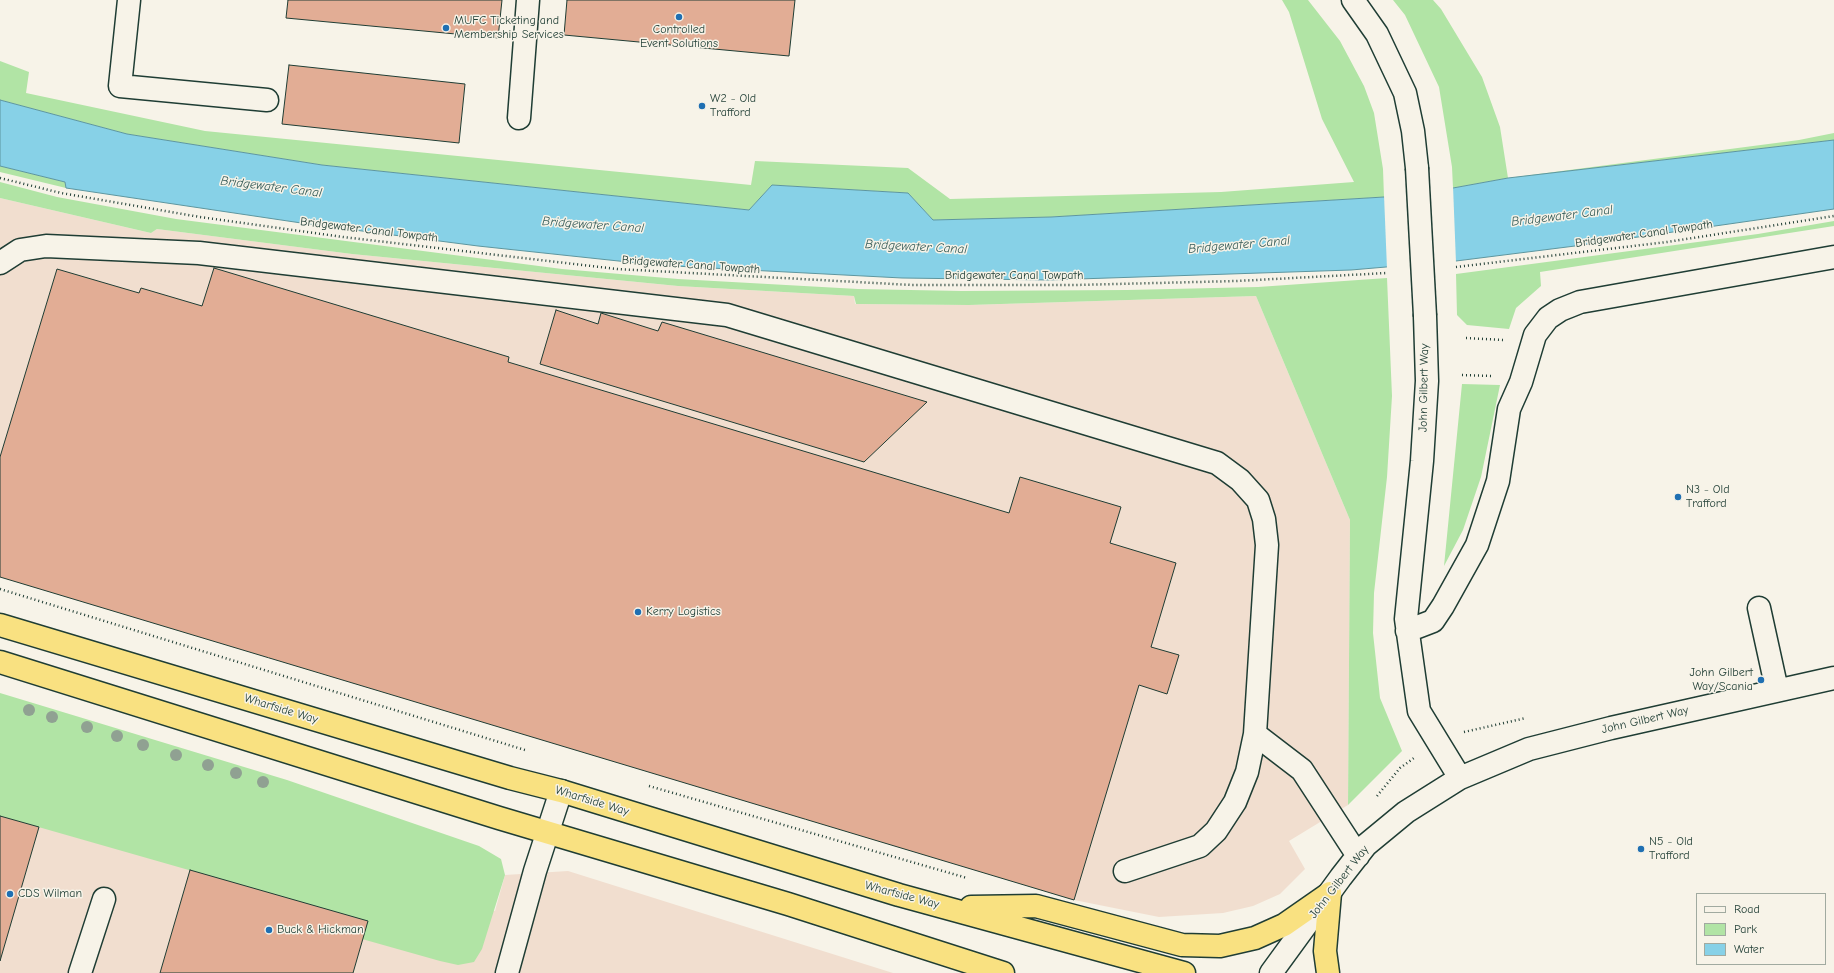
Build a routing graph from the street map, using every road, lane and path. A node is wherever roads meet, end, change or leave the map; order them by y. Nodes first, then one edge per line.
1 (129, 0) edge
2 (528, 0) edge
3 (1353, 0) edge
4 (267, 100) dead end
5 (519, 118) dead end
6 (0, 178) edge
7 (1834, 216) edge
8 (1834, 257) edge
9 (0, 263) edge
10 (1456, 267) dead end
11 (1387, 273) dead end
12 (1466, 338) dead end
13 (1507, 341) dead end
14 (1462, 375) dead end
15 (1494, 376) dead end
16 (0, 589) edge
17 (1759, 608) dead end
18 (0, 625) edge
19 (1407, 631) junction
20 (0, 662) edge
21 (1834, 678) edge
22 (1777, 690) junction
23 (1530, 717) dead end
24 (1255, 734) junction
25 (1439, 744) junction
26 (527, 751) dead end
27 (1460, 778) junction
28 (641, 784) dead end
29 (561, 791) junction
30 (547, 832) junction
31 (1344, 834) junction
32 (1358, 856) junction
33 (1126, 871) dead end
34 (975, 880) dead end
35 (1330, 893) junction
36 (104, 899) dead end
37 (944, 907) junction
38 (80, 973) edge
39 (507, 973) edge
40 (1003, 973) edge
41 (1184, 973) edge
42 (1272, 973) edge
43 (1328, 973) edge

1 - 4 street
2 - 5 street
3 - 19 street, John Gilbert Way, bridge
6 - 11 path, Bridgewater Canal Towpath
7 - 10 path, Bridgewater Canal Towpath
8 - 19 street
9 - 24 street
12 - 13 path
14 - 15 path
16 - 26 path
17 - 22 street
18 - 29 highway, Wharfside Way
19 - 25 street, John Gilbert Way
20 - 30 highway
21 - 22 street, John Gilbert Way
22 - 27 street, John Gilbert Way
23 - 25 path
24 - 31 street
24 - 33 street
25 - 27 street, John Gilbert Way
25 - 31 path
27 - 32 street, John Gilbert Way
28 - 34 path
29 - 30 street
29 - 37 highway, Wharfside Way
30 - 39 street
30 - 40 highway
31 - 32 street
32 - 35 street, John Gilbert Way
35 - 37 highway
35 - 42 street, John Gilbert Way
35 - 43 highway
36 - 38 street
37 - 41 highway, Wharfside Way

